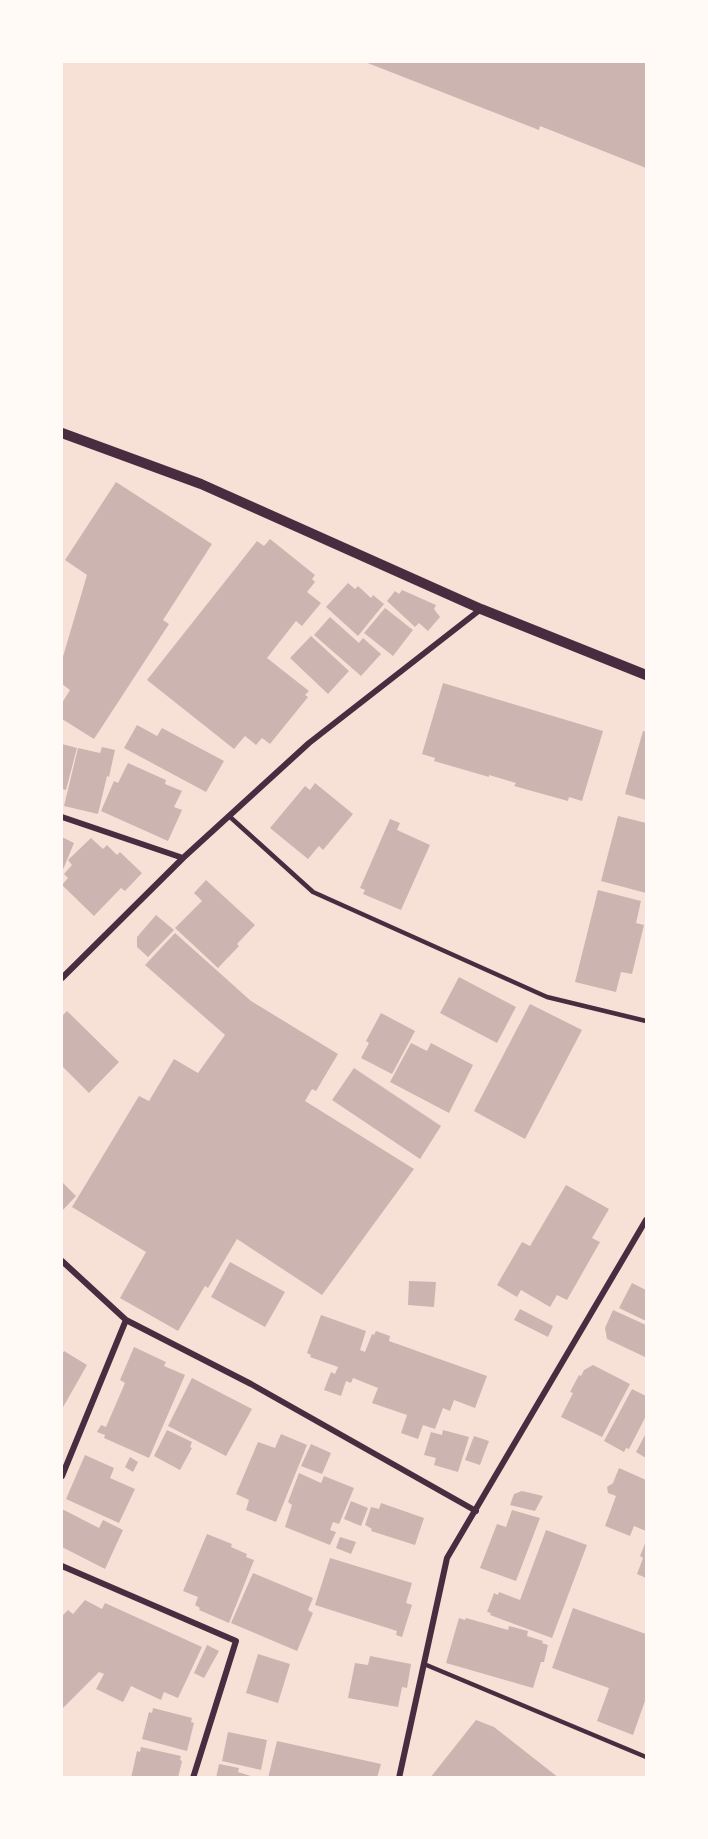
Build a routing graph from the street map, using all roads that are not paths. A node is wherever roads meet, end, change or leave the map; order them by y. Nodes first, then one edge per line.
1 (62, 433) edge
2 (481, 609) junction
3 (646, 675) edge
4 (229, 816) junction
5 (62, 817) edge
6 (183, 858) junction
7 (62, 978) edge
8 (646, 1021) edge
9 (646, 1220) edge
10 (62, 1261) edge
11 (126, 1320) junction
12 (62, 1476) edge
13 (476, 1511) junction
14 (62, 1566) edge
15 (424, 1664) junction
16 (646, 1757) edge
17 (193, 1778) edge
18 (399, 1778) edge

1 - 2 street
2 - 3 street
2 - 4 street
4 - 6 street
4 - 8 lane
5 - 6 street
6 - 7 street
9 - 13 street
10 - 11 street
11 - 12 street
11 - 13 street
13 - 15 street
14 - 17 street
15 - 16 lane
15 - 18 street

